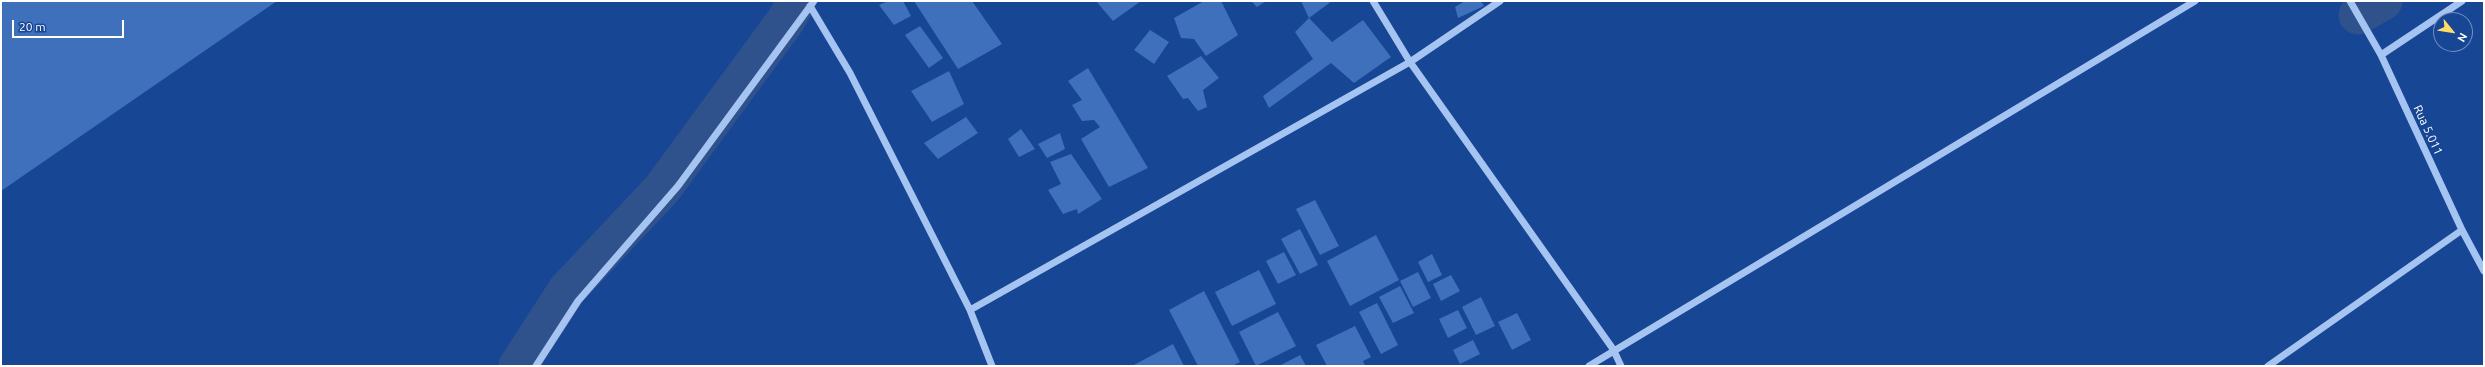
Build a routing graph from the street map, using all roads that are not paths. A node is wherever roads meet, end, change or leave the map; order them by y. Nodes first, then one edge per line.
1 (1373, 1) edge
2 (1500, 1) edge
3 (2195, 1) edge
4 (2350, 1) edge
5 (2462, 1) edge
6 (812, 3) edge
7 (2381, 55) junction
8 (1410, 62) junction
9 (2462, 230) junction
10 (2484, 270) edge
11 (970, 310) junction
12 (1613, 349) junction
13 (536, 366) edge
14 (992, 366) edge
15 (1589, 366) edge
16 (1621, 366) edge
17 (2268, 366) edge

1 - 8 street
2 - 8 street
3 - 12 street
4 - 7 street, Rua 5.011
5 - 7 street
6 - 11 street
6 - 13 street
7 - 9 street, Rua 5.011
8 - 11 street
8 - 12 street
9 - 10 street, Rua 5.011
9 - 17 street
11 - 14 street
12 - 15 street
12 - 16 street

